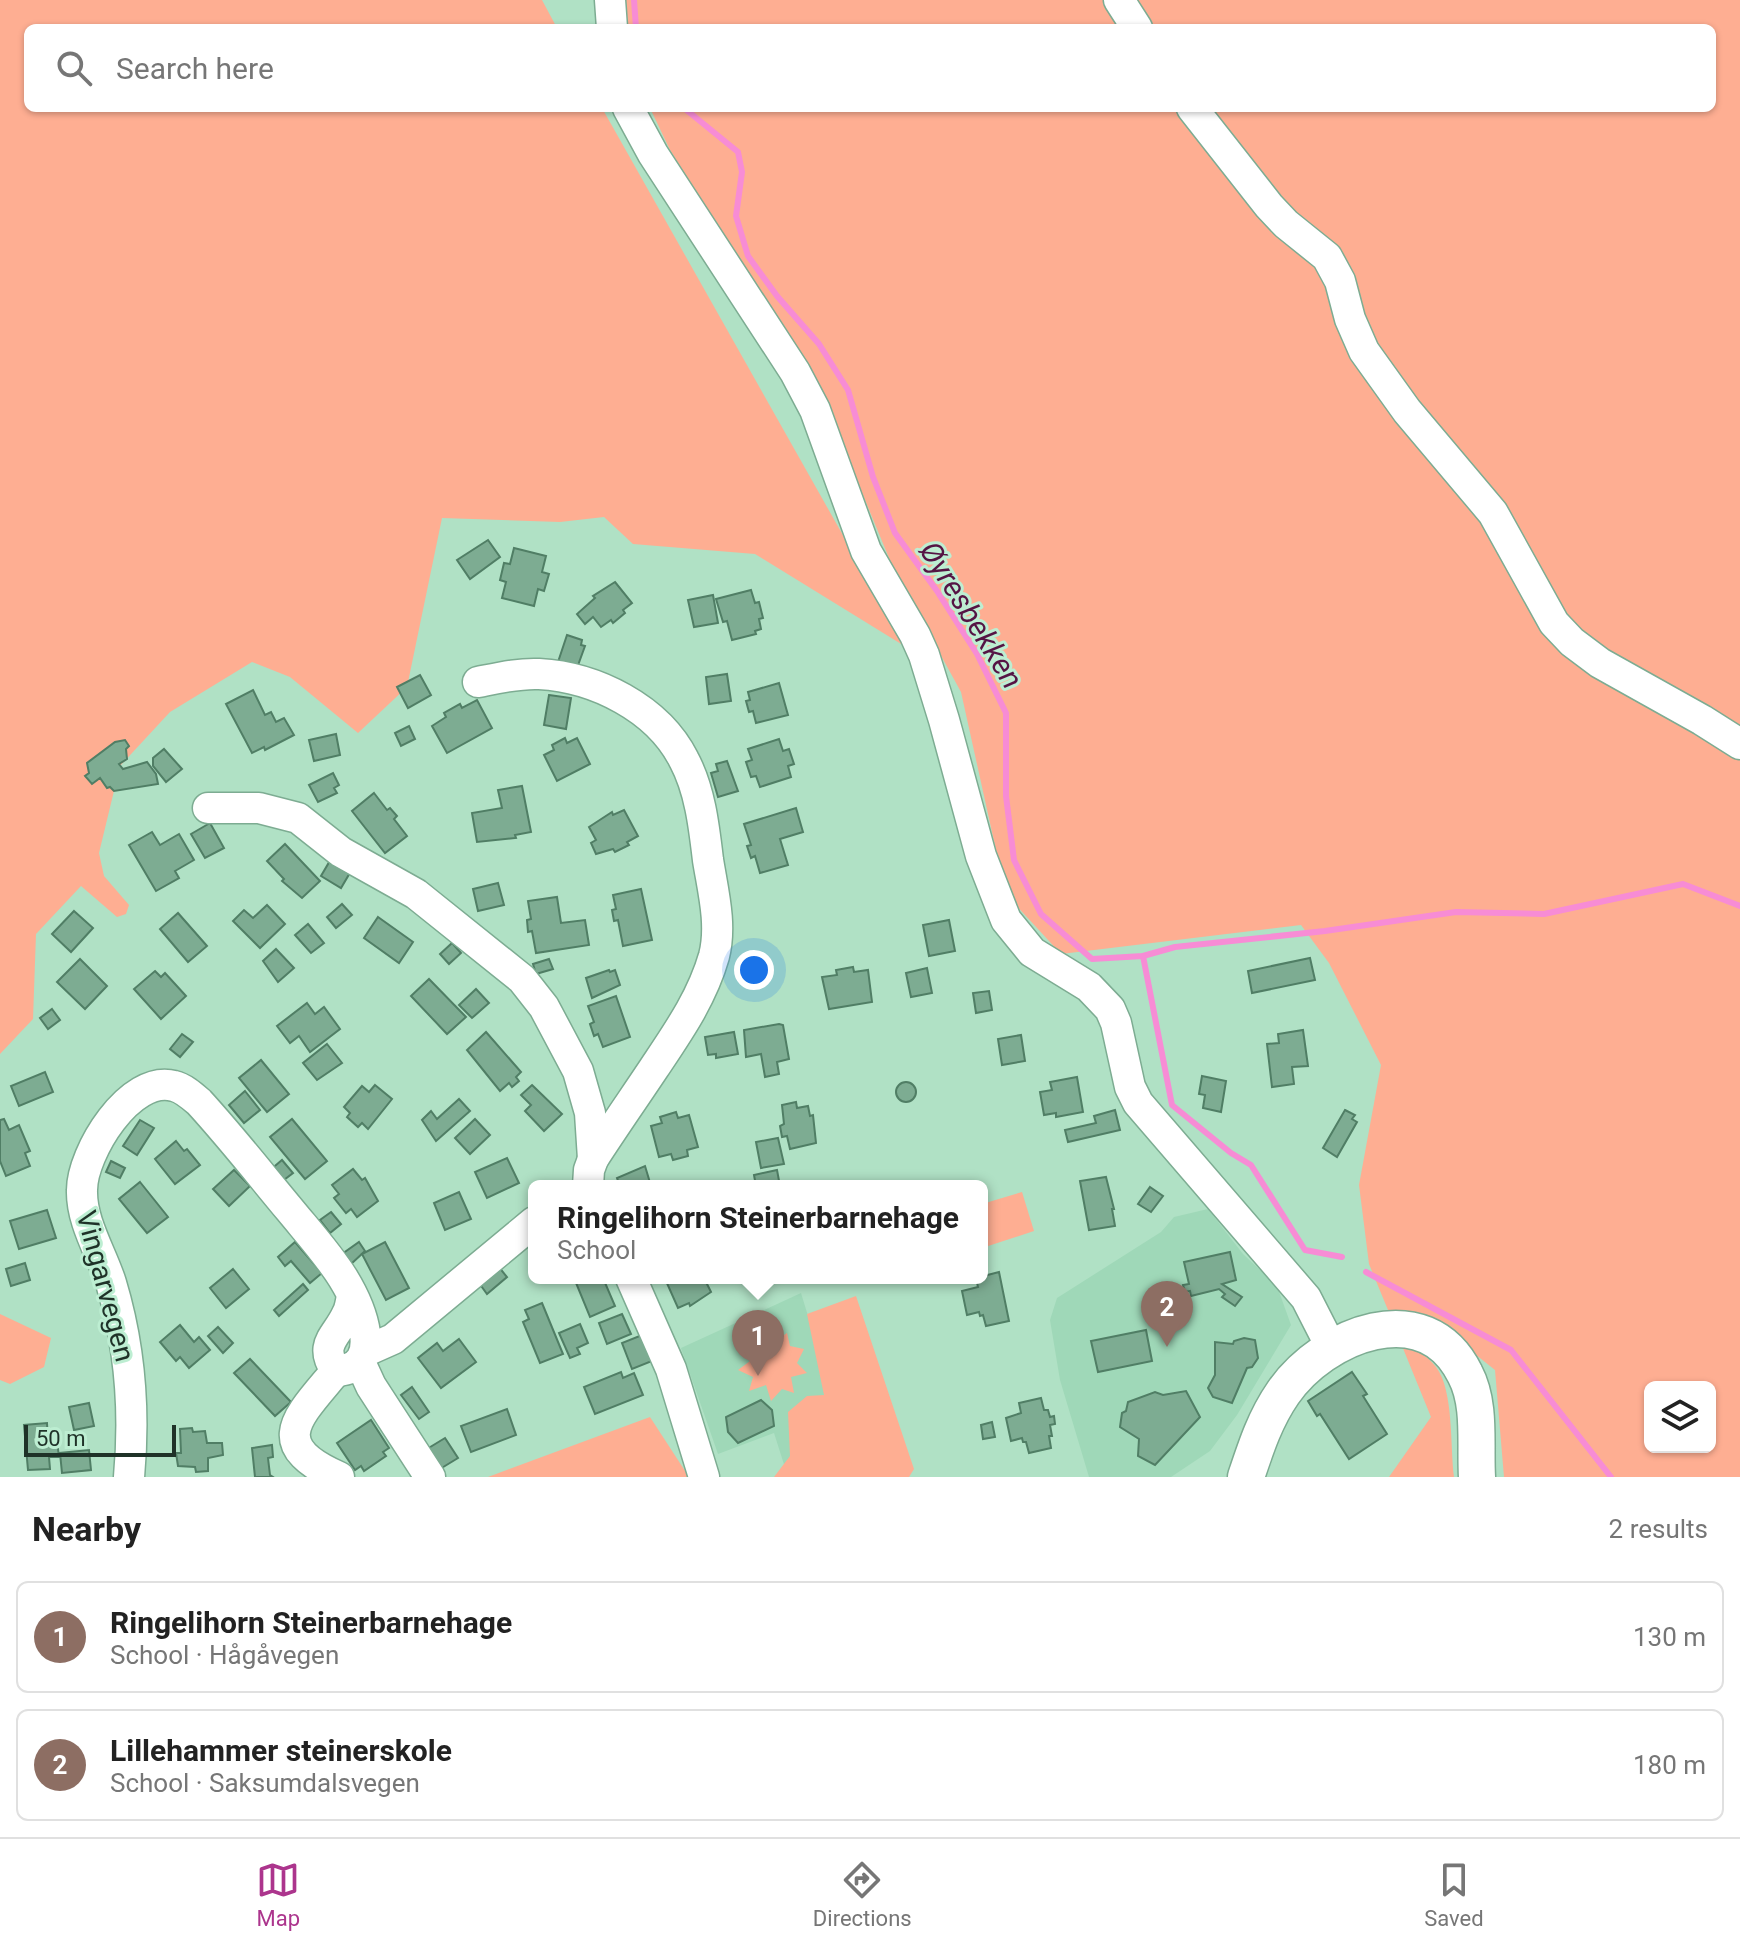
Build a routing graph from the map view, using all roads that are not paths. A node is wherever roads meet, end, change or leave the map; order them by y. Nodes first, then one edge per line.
1 (610, 0) edge
2 (1119, 0) edge
3 (612, 24) edge
4 (1134, 24) edge
5 (630, 112) edge
6 (1195, 112) edge
7 (478, 682) dead end
8 (1740, 744) edge
9 (208, 808) dead end
10 (591, 1172) edge
11 (528, 1227) edge
12 (634, 1284) edge
13 (1331, 1347) junction
14 (354, 1361) junction
15 (129, 1477) edge
16 (339, 1477) edge
17 (430, 1477) edge
18 (704, 1477) edge
19 (1246, 1477) edge
20 (1477, 1477) edge

1 - 3 street
2 - 4 street
5 - 13 street
6 - 8 street
7 - 10 street
9 - 10 street
11 - 14 street
12 - 18 street
13 - 19 main road
13 - 20 main road
14 - 15 street, Vingarvegen
14 - 16 street
14 - 17 street, Vingarvegen

